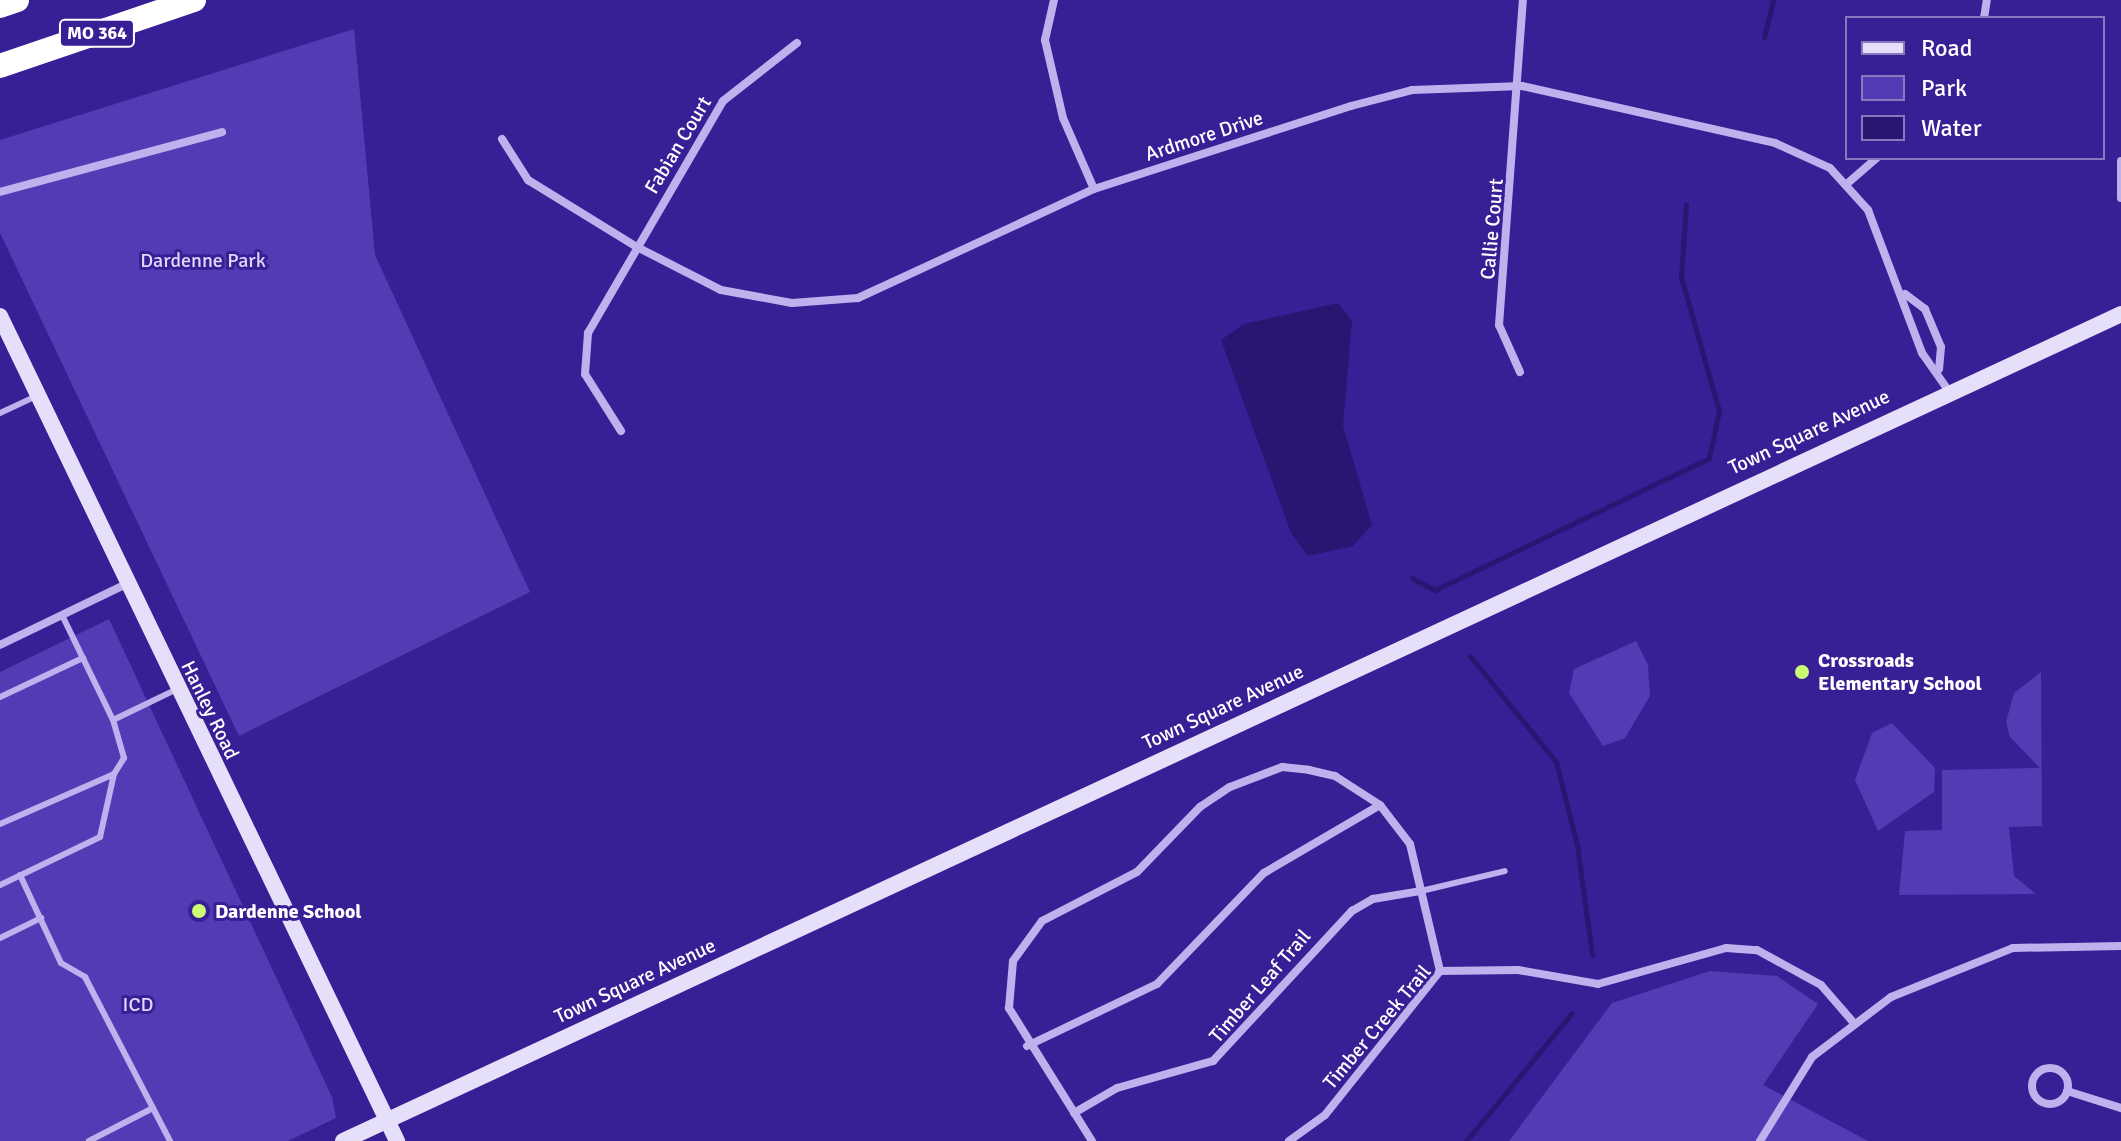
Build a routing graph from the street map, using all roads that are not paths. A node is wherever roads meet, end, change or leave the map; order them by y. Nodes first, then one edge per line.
1 (17, 0) edge
2 (194, 0) edge
3 (1054, 0) edge
4 (1523, 0) edge
5 (0, 6) edge
6 (797, 43) dead end
7 (0, 66) edge
8 (1522, 86) junction
9 (222, 132) dead end
10 (502, 139) dead end
11 (1875, 160) edge
12 (2121, 161) edge
13 (1849, 182) junction
14 (1094, 189) junction
15 (0, 192) edge
16 (2121, 198) edge
17 (637, 247) junction
18 (1905, 294) junction
19 (2121, 314) edge
20 (0, 316) edge
21 (1939, 369) junction
22 (1520, 372) dead end
23 (1948, 390) junction
24 (37, 395) junction
25 (0, 413) edge
26 (621, 431) dead end
27 (126, 584) junction
28 (62, 615) junction
29 (0, 645) edge
30 (83, 658) junction
31 (178, 689) junction
32 (0, 697) edge
33 (113, 720) junction
34 (114, 774) junction
35 (1380, 805) junction
36 (0, 824) edge
37 (1505, 871) dead end
38 (20, 875) junction
39 (0, 885) edge
40 (1421, 891) junction
41 (41, 918) junction
42 (0, 938) edge
43 (2121, 946) edge
44 (1440, 971) junction
45 (1853, 1022) junction
46 (1027, 1046) junction
47 (2067, 1091) junction
48 (153, 1108) junction
49 (2121, 1108) edge
50 (1074, 1113) junction
51 (388, 1120) junction
52 (89, 1141) edge
53 (170, 1141) edge
54 (343, 1141) edge
55 (397, 1141) edge
56 (1092, 1141) edge
57 (1289, 1141) edge
58 (1760, 1141) edge

1 - 5 highway
2 - 7 highway, MO 364
3 - 14 street
4 - 8 street, Callie Court
6 - 17 street, Fabian Court
8 - 13 street, Ardmore Drive
8 - 14 street, Ardmore Drive
8 - 22 street, Callie Court
9 - 15 street
10 - 17 street, Ardmore Drive
11 - 13 street
12 - 16 street
13 - 18 street
14 - 17 street, Ardmore Drive
17 - 26 street, Fabian Court
18 - 21 street
18 - 21 street
19 - 23 main road, Town Square Avenue
20 - 24 main road, Hanley Road
21 - 23 street
23 - 51 main road, Town Square Avenue
24 - 25 lane
24 - 27 main road, Hanley Road
27 - 28 street
27 - 31 main road, Hanley Road
28 - 29 street
28 - 30 lane
30 - 32 lane
30 - 33 lane
31 - 33 lane
31 - 51 main road, Hanley Road
33 - 34 lane
34 - 36 lane
34 - 38 lane
35 - 40 street
35 - 46 street
35 - 46 street
37 - 40 lane
38 - 39 lane
38 - 41 lane
40 - 44 street
40 - 50 street, Timber Leaf Trail
41 - 42 lane
41 - 48 lane
43 - 45 street
44 - 45 street, Timber Creek Trail
44 - 57 street, Timber Creek Trail
45 - 58 street
46 - 50 street
47 - 47 street
47 - 49 street
48 - 52 lane
48 - 53 lane
50 - 56 street
51 - 54 main road, Town Square Avenue
51 - 55 main road, Hanley Road

